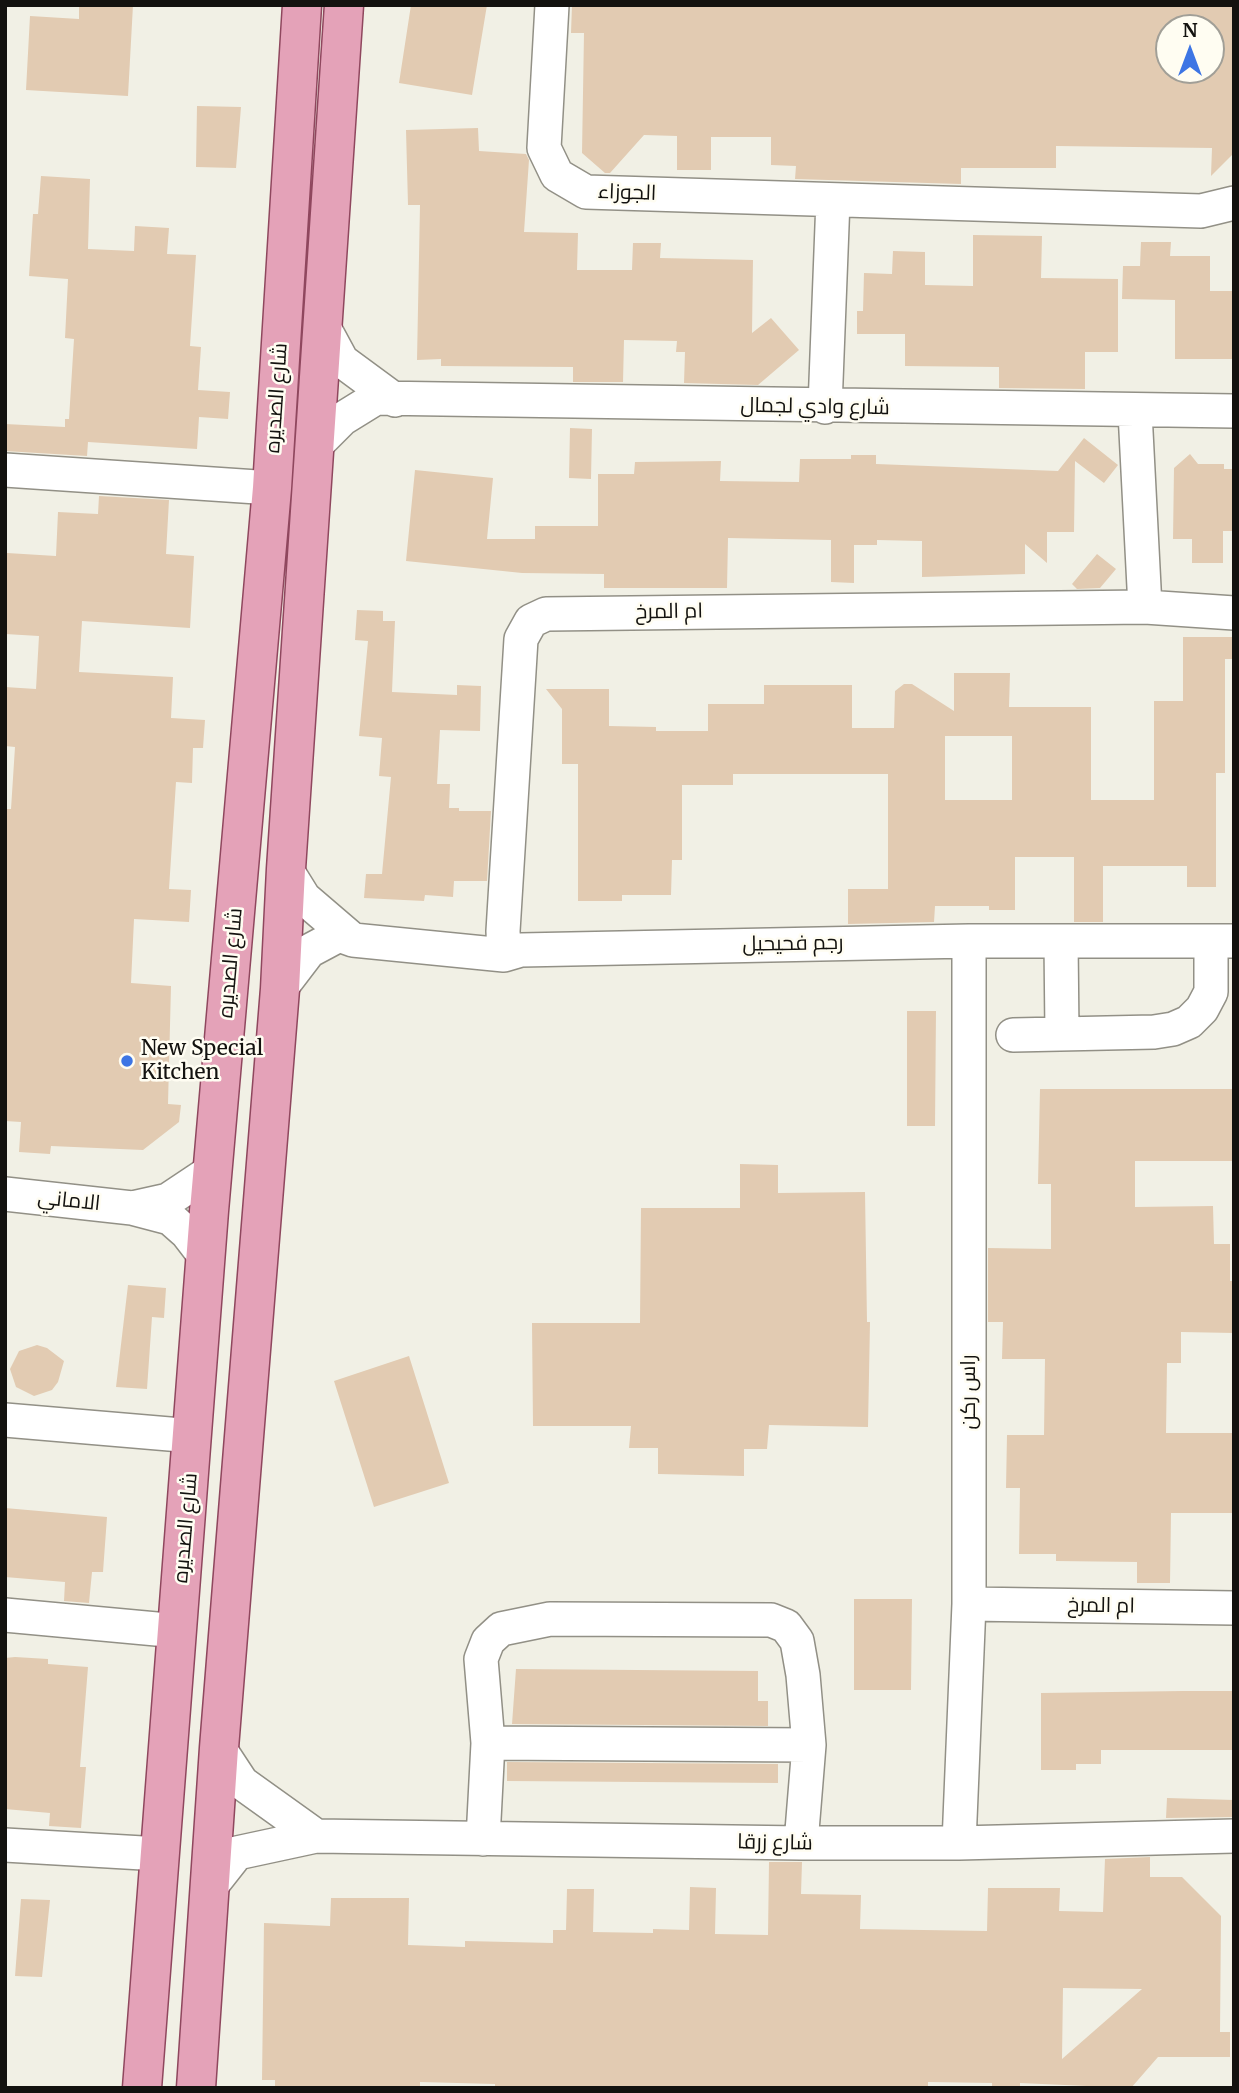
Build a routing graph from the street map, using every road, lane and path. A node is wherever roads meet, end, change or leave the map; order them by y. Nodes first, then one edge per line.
1 (302, 5) edge
2 (344, 5) edge
3 (552, 5) edge
4 (833, 200) junction
5 (1234, 203) edge
6 (322, 324) junction
7 (396, 400) junction
8 (825, 407) junction
9 (1234, 411) edge
10 (1135, 412) junction
11 (314, 447) junction
12 (5, 470) edge
13 (272, 488) junction
14 (1145, 607) junction
15 (1234, 613) edge
16 (286, 869) junction
17 (353, 940) junction
18 (969, 941) junction
19 (1061, 941) junction
20 (1222, 941) edge
21 (504, 955) junction
22 (280, 989) junction
23 (1062, 1034) junction
24 (1013, 1035) dead end
25 (213, 1170) junction
26 (5, 1195) edge
27 (132, 1209) junction
28 (207, 1259) junction
29 (5, 1420) edge
30 (193, 1436) junction
31 (969, 1604) junction
32 (1234, 1608) edge
33 (5, 1615) edge
34 (178, 1630) junction
35 (488, 1743) junction
36 (809, 1745) junction
37 (219, 1748) junction
38 (316, 1836) junction
39 (1234, 1836) edge
40 (483, 1839) junction
41 (801, 1843) junction
42 (959, 1843) junction
43 (5, 1845) edge
44 (160, 1854) junction
45 (211, 1886) junction
46 (196, 2086) edge
47 (142, 2088) edge

1 - 13 main road, شارع الصديره
2 - 6 main road, شارع الصديره
3 - 4 street, الجوزاء
4 - 5 street, الجوزاء
4 - 8 street
6 - 7 street
6 - 11 main road, شارع الصديره
7 - 8 street, شارع وادي لجمال
7 - 11 street, شارع وادي لجمال
8 - 10 street, شارع وادي لجمال
9 - 10 street, شارع وادي لجمال
10 - 14 street
11 - 16 main road, شارع الصديره
12 - 13 street
13 - 25 main road, شارع الصديره
14 - 15 street, ام المرخ
14 - 21 street, ام المرخ
16 - 17 street
16 - 22 main road, شارع الصديره
17 - 21 street, رجم فحيحيل
17 - 22 street, رجم فحيحيل
18 - 19 street, رجم فحيحيل
18 - 21 street, رجم فحيحيل
18 - 31 street, راس ركن
19 - 20 street, رجم فحيحيل
19 - 23 street
20 - 23 street
22 - 37 main road, شارع الصديره
23 - 24 street
25 - 27 street, الاماني
25 - 28 main road, شارع الصديره
26 - 27 street, الاماني
27 - 28 street, الاماني
28 - 30 main road, شارع الصديره
29 - 30 street
30 - 34 main road, شارع الصديره
31 - 32 street, ام المرخ
31 - 42 street, راس ركن
33 - 34 street
34 - 44 main road, شارع الصديره
35 - 36 street
35 - 36 street
35 - 40 street
36 - 41 street
37 - 38 street
37 - 45 main road, شارع الصديره
38 - 40 street, شارع زرقا
38 - 45 street, شارع زرقا
39 - 42 street, شارع زرقا
40 - 41 street, شارع زرقا
41 - 42 street, شارع زرقا
43 - 44 street
44 - 47 main road, شارع الصديره
45 - 46 main road, شارع الصديره

